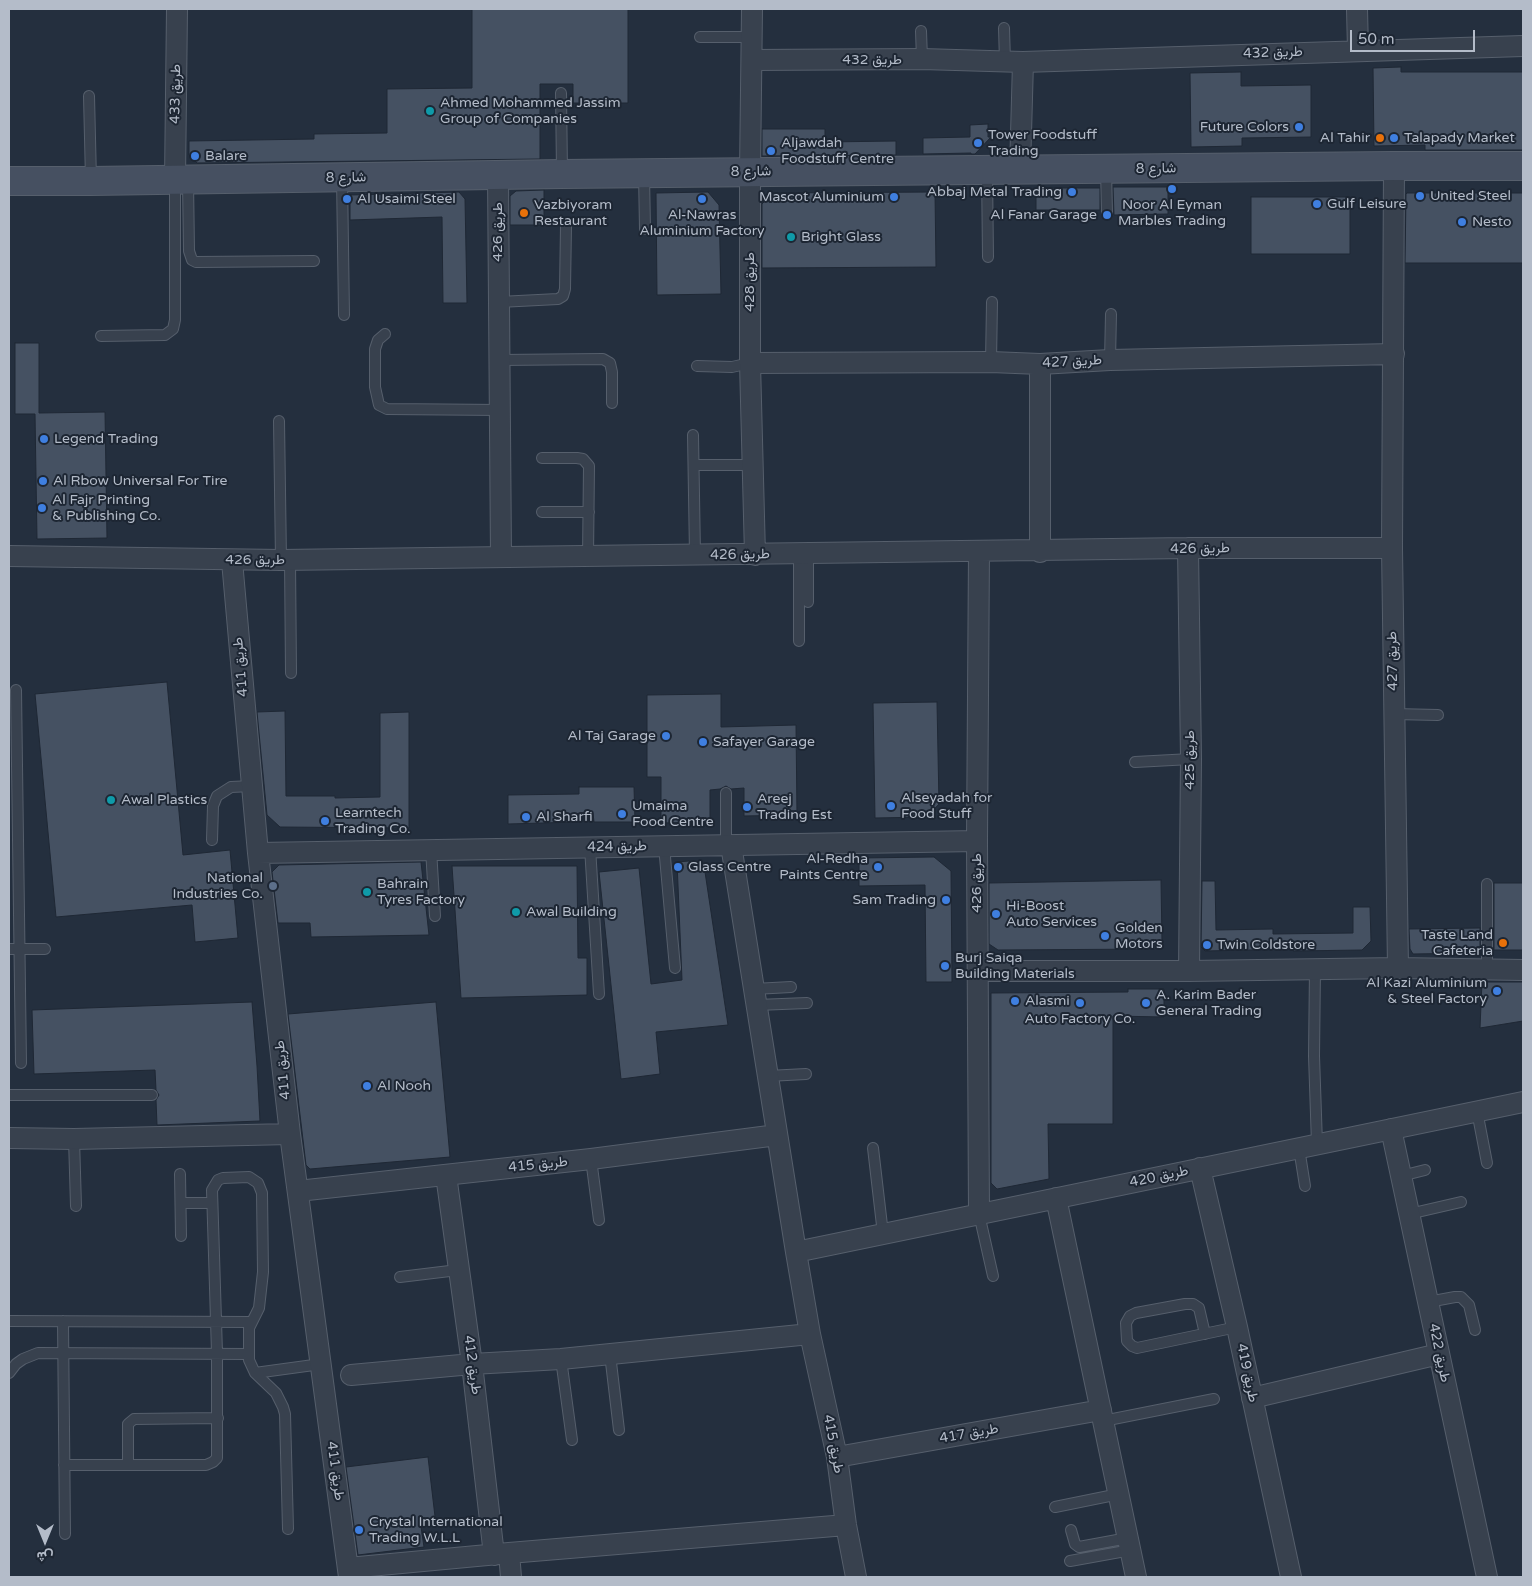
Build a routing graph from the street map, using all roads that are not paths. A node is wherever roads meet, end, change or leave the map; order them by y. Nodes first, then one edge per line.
1 (177, 9) edge
2 (752, 9) edge
3 (1357, 9) edge
4 (1007, 28) dead end
5 (921, 31) dead end
6 (700, 37) dead end
7 (752, 37) junction
8 (1523, 46) edge
9 (1358, 50) junction
10 (922, 59) junction
11 (752, 60) junction
12 (1013, 62) junction
13 (561, 93) dead end
14 (89, 96) dead end
15 (1394, 166) junction
16 (1523, 166) edge
17 (1106, 169) junction
18 (987, 170) junction
19 (1020, 170) junction
20 (750, 172) junction
21 (562, 174) junction
22 (644, 174) junction
23 (498, 176) junction
24 (342, 178) junction
25 (182, 180) junction
26 (9, 181) edge
27 (91, 181) junction
28 (1107, 213) dead end
29 (566, 226) dead end
30 (645, 229) dead end
31 (988, 257) dead end
32 (314, 261) dead end
33 (499, 302) junction
34 (992, 302) dead end
35 (1110, 314) dead end
36 (344, 315) dead end
37 (385, 334) dead end
38 (101, 336) dead end
39 (1394, 354) junction
40 (500, 360) junction
41 (1110, 360) junction
42 (991, 362) junction
43 (750, 364) junction
44 (1040, 364) junction
45 (697, 366) dead end
46 (612, 403) dead end
47 (500, 410) junction
48 (279, 420) dead end
49 (693, 435) dead end
50 (542, 458) dead end
51 (694, 465) junction
52 (753, 465) junction
53 (542, 512) dead end
54 (589, 512) junction
55 (1188, 548) junction
56 (1392, 548) junction
57 (979, 551) junction
58 (1040, 552) junction
59 (804, 554) junction
60 (754, 555) junction
61 (9, 556) edge
62 (588, 556) junction
63 (695, 556) junction
64 (501, 557) junction
65 (286, 560) junction
66 (232, 561) junction
67 (808, 602) dead end
68 (800, 641) dead end
69 (291, 673) dead end
70 (16, 690) dead end
71 (1394, 714) junction
72 (1438, 715) dead end
73 (1191, 758) junction
74 (1135, 762) dead end
75 (252, 786) junction
76 (726, 793) dead end
77 (212, 840) dead end
78 (977, 841) junction
79 (664, 846) junction
80 (729, 846) junction
81 (590, 847) junction
82 (431, 849) junction
83 (258, 853) junction
84 (1487, 884) dead end
85 (435, 916) dead end
86 (14, 949) edge
87 (45, 949) dead end
88 (675, 968) dead end
89 (1315, 968) junction
90 (1398, 968) junction
91 (1487, 969) junction
92 (1523, 970) edge
93 (978, 971) junction
94 (1189, 971) junction
95 (791, 987) dead end
96 (599, 994) dead end
97 (756, 997) junction
98 (806, 1003) dead end
99 (20, 1064) dead end
100 (806, 1074) dead end
101 (768, 1076) junction
102 (9, 1095) edge
103 (152, 1095) dead end
104 (1523, 1102) edge
105 (1477, 1111) junction
106 (1391, 1129) junction
107 (290, 1134) junction
108 (777, 1135) junction
109 (9, 1138) edge
110 (74, 1139) junction
111 (1308, 1146) junction
112 (873, 1148) dead end
113 (591, 1159) junction
114 (1487, 1163) dead end
115 (1200, 1168) junction
116 (1425, 1170) dead end
117 (180, 1174) dead end
118 (446, 1175) junction
119 (1401, 1176) junction
120 (1305, 1186) dead end
121 (298, 1191) junction
122 (1056, 1198) junction
123 (1461, 1202) dead end
124 (212, 1203) junction
125 (181, 1204) junction
126 (76, 1206) dead end
127 (980, 1214) junction
128 (1409, 1214) junction
129 (599, 1220) dead end
130 (883, 1234) junction
131 (181, 1236) dead end
132 (796, 1252) junction
133 (458, 1270) junction
134 (993, 1276) dead end
135 (400, 1277) dead end
136 (1428, 1302) junction
137 (9, 1321) edge
138 (63, 1321) junction
139 (216, 1321) junction
140 (252, 1322) junction
141 (1237, 1327) junction
142 (1475, 1330) dead end
143 (810, 1334) junction
144 (1205, 1334) junction
145 (63, 1353) junction
146 (217, 1353) junction
147 (249, 1354) junction
148 (610, 1354) junction
149 (1439, 1354) junction
150 (561, 1359) junction
151 (321, 1364) junction
152 (472, 1364) junction
153 (9, 1373) edge
154 (255, 1373) junction
155 (351, 1375) dead end
156 (1252, 1398) junction
157 (1214, 1399) dead end
158 (1102, 1416) junction
159 (218, 1418) junction
160 (619, 1430) dead end
161 (572, 1440) dead end
162 (837, 1458) junction
163 (128, 1464) junction
164 (64, 1465) junction
165 (1119, 1494) junction
166 (1055, 1507) dead end
167 (846, 1525) junction
168 (288, 1529) dead end
169 (1071, 1530) dead end
170 (65, 1534) dead end
171 (1129, 1544) junction
172 (502, 1554) junction
173 (1070, 1561) dead end
174 (348, 1573) edge
175 (511, 1577) edge
176 (856, 1577) edge
177 (1136, 1577) edge
178 (1291, 1577) edge
179 (1487, 1577) edge

1 - 25 street, طريق 433
2 - 7 street, طريق 428
3 - 9 street
4 - 12 lane
5 - 10 lane
6 - 7 lane
7 - 11 street, طريق 428
8 - 9 street, طريق 432
9 - 12 street, طريق 432
10 - 11 street, طريق 432
10 - 12 street, طريق 432
11 - 20 street, طريق 428
12 - 19 street
13 - 21 lane
14 - 27 lane
15 - 16 street, شارع 8
15 - 17 street, شارع 8
15 - 39 street, طريق 427
17 - 19 street, شارع 8
17 - 28 lane
18 - 19 street, شارع 8
18 - 20 street, شارع 8
18 - 31 lane
20 - 22 street, شارع 8
20 - 43 street, طريق 428
21 - 22 street, شارع 8
21 - 23 street, شارع 8
22 - 30 lane
23 - 24 street, شارع 8
23 - 33 street, طريق 426
24 - 25 street, شارع 8
24 - 36 lane
25 - 27 street, شارع 8
25 - 32 lane
25 - 38 lane
26 - 27 street, شارع 8
29 - 33 lane
33 - 40 street, طريق 426
34 - 42 lane
35 - 41 lane
37 - 47 lane
39 - 41 street, طريق 427
39 - 56 street, طريق 427
40 - 46 lane
40 - 47 street, طريق 426
41 - 44 street, طريق 427
42 - 43 street, طريق 427
42 - 44 street, طريق 427
43 - 45 lane
43 - 52 street, طريق 428
44 - 58 street
47 - 64 street, طريق 426
48 - 65 lane
49 - 51 lane
50 - 54 lane
51 - 52 lane
51 - 63 lane
52 - 60 street, طريق 428
53 - 54 lane
54 - 62 lane
55 - 56 street, طريق 426
55 - 58 street, طريق 426
55 - 73 street, طريق 425
56 - 71 street, طريق 427
57 - 58 street, طريق 426
57 - 59 street, طريق 426
57 - 78 street, طريق 426
59 - 60 street, طريق 426
59 - 67 lane
59 - 68 lane
60 - 63 street, طريق 426
61 - 66 street, طريق 426
62 - 63 street, طريق 426
62 - 64 street, طريق 426
64 - 65 street, طريق 426
65 - 66 street, طريق 426
65 - 69 lane
66 - 75 street, طريق 411
70 - 86 lane
71 - 72 lane
71 - 90 street, طريق 427
73 - 74 lane
73 - 94 street, طريق 425
75 - 77 lane
75 - 83 street, طريق 411
76 - 80 lane
78 - 80 street, طريق 424
78 - 93 street, طريق 426
79 - 80 street, طريق 424
79 - 81 street, طريق 424
79 - 88 lane
80 - 97 street, طريق 415
81 - 82 street, طريق 424
81 - 96 lane
82 - 83 street, طريق 424
82 - 85 lane
83 - 107 street, طريق 411
84 - 91 lane
86 - 87 lane
86 - 99 lane
89 - 90 street
89 - 94 street
89 - 111 lane
90 - 91 street
91 - 92 street
93 - 94 street
93 - 127 street, طريق 426
95 - 97 lane
97 - 98 lane
97 - 101 street, طريق 415
100 - 101 lane
101 - 108 street, طريق 415
102 - 103 lane
104 - 105 street, طريق 420
105 - 106 street, طريق 420
105 - 114 lane
106 - 111 street, طريق 420
106 - 119 street, طريق 422
107 - 110 street
107 - 121 street, طريق 411
108 - 113 street, طريق 415
108 - 132 street, طريق 415
109 - 110 street
110 - 126 lane
111 - 115 street, طريق 420
111 - 120 lane
112 - 130 lane
113 - 118 street, طريق 415
113 - 129 lane
115 - 122 street, طريق 420
115 - 141 street, طريق 419
116 - 119 lane
117 - 125 lane
118 - 121 street, طريق 415
118 - 133 street, طريق 412
119 - 128 street, طريق 422
121 - 151 street, طريق 411
122 - 127 street, طريق 420
122 - 158 street
123 - 128 lane
124 - 125 lane
124 - 139 lane
124 - 140 lane
125 - 131 lane
127 - 130 street, طريق 420
127 - 134 lane
128 - 136 street, طريق 422
130 - 132 street, طريق 420
132 - 143 street, طريق 415
133 - 135 lane
133 - 152 street, طريق 412
136 - 142 lane
136 - 149 street, طريق 422
137 - 138 lane
138 - 139 lane
138 - 145 lane
139 - 140 lane
139 - 146 lane
140 - 147 lane
141 - 144 lane
141 - 156 street, طريق 419
143 - 148 street
143 - 162 street, طريق 415
144 - 144 lane
145 - 146 lane
145 - 153 lane
145 - 164 lane
146 - 147 lane
146 - 159 lane
147 - 154 lane
148 - 150 street
148 - 160 lane
149 - 156 street
149 - 179 street, طريق 422
150 - 152 street
150 - 161 lane
151 - 154 lane
151 - 174 street, طريق 411
152 - 155 street
152 - 172 street, طريق 412
154 - 168 lane
156 - 178 street, طريق 419
157 - 158 lane
158 - 162 street, طريق 417
158 - 165 street
159 - 163 lane
159 - 163 lane
162 - 167 street, طريق 415
163 - 164 lane
164 - 170 lane
165 - 166 lane
165 - 171 street
167 - 172 street
167 - 176 street, طريق 415
169 - 171 lane
171 - 173 lane
171 - 177 street
172 - 174 street
172 - 175 street, طريق 412

